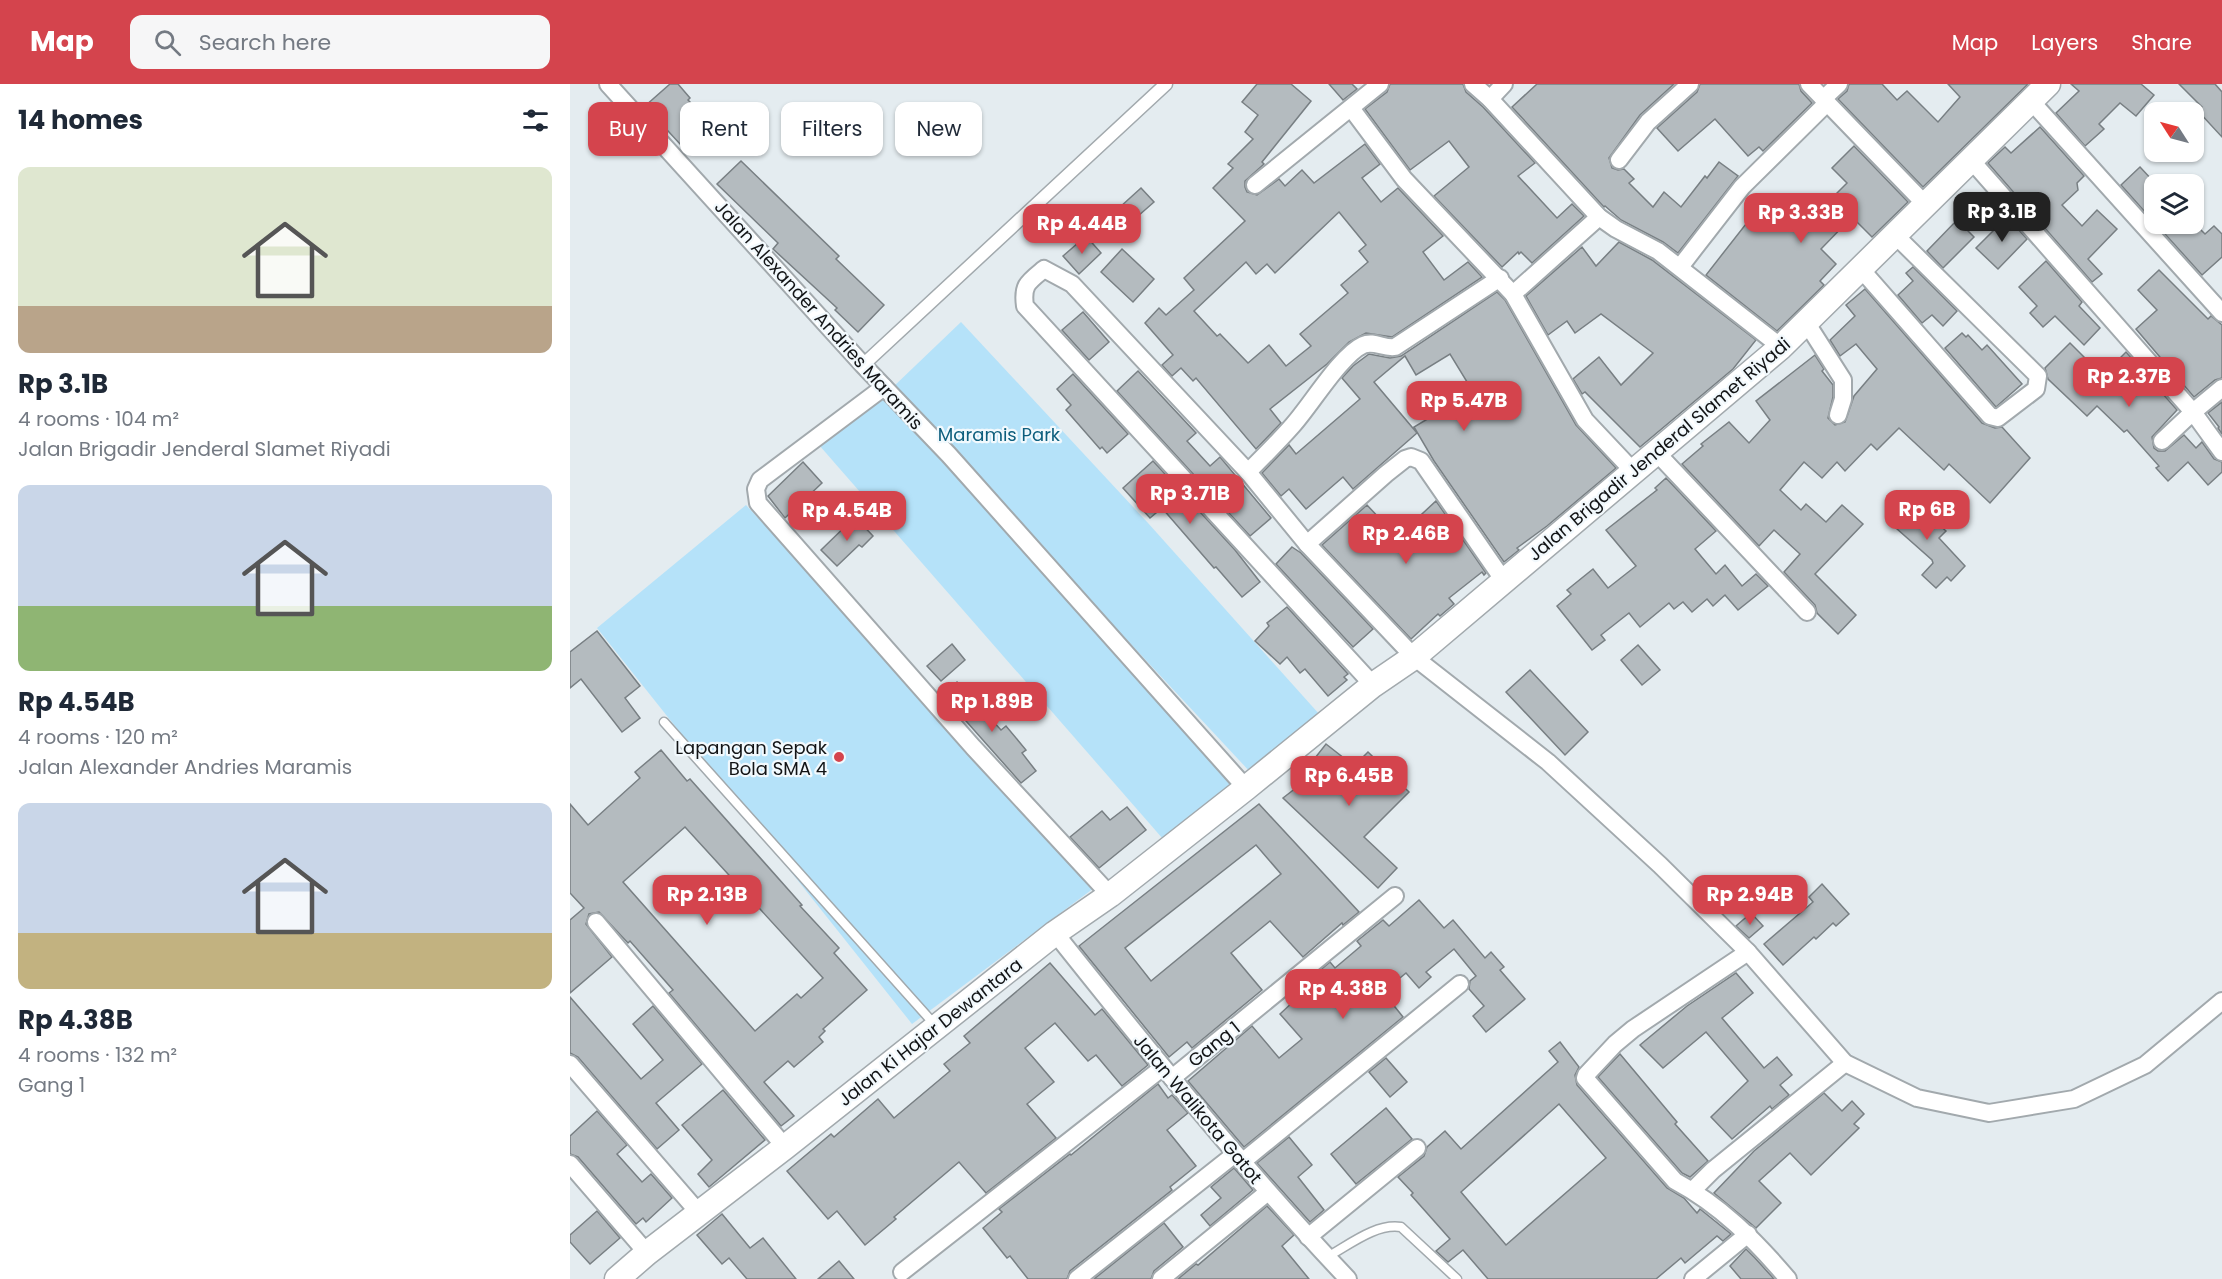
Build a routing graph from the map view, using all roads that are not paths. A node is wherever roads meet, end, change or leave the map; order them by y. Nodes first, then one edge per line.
1 (609, 84) edge
2 (1166, 84) edge
3 (1380, 84) edge
4 (1473, 84) edge
5 (1504, 84) edge
6 (1690, 84) edge
7 (1809, 84) edge
8 (1839, 84) edge
9 (2048, 84) edge
10 (1490, 99) junction
11 (1825, 101) junction
12 (2031, 102) junction
13 (1351, 108) junction
14 (1619, 160) dead end
15 (1971, 160) junction
16 (1255, 185) dead end
17 (1925, 204) junction
18 (1599, 217) junction
19 (1895, 235) junction
20 (1680, 267) junction
21 (1860, 268) junction
22 (1500, 278) junction
23 (1513, 294) junction
24 (2222, 313) edge
25 (1806, 322) junction
26 (1781, 347) junction
27 (863, 365) junction
28 (884, 386) junction
29 (2222, 388) edge
30 (2193, 412) junction
31 (1838, 415) dead end
32 (2162, 441) dead end
33 (2222, 452) edge
34 (1657, 453) junction
35 (1248, 471) junction
36 (1634, 472) junction
37 (1307, 544) junction
38 (1504, 581) junction
39 (1807, 612) dead end
40 (1414, 657) junction
41 (1373, 685) junction
42 (664, 722) dead end
43 (1246, 788) junction
44 (1110, 895) junction
45 (1395, 896) dead end
46 (596, 922) dead end
47 (1055, 933) junction
48 (1748, 952) junction
49 (1460, 984) dead end
50 (2222, 1001) edge
51 (937, 1027) junction
52 (570, 1064) edge
53 (1845, 1064) junction
54 (1167, 1073) junction
55 (785, 1147) junction
56 (1417, 1148) dead end
57 (1238, 1158) junction
58 (570, 1164) edge
59 (1693, 1190) junction
60 (1268, 1192) junction
61 (699, 1213) junction
62 (1748, 1234) junction
63 (1308, 1237) junction
64 (647, 1253) junction
65 (1327, 1257) junction
66 (902, 1272) dead end
67 (617, 1279) edge
68 (1077, 1279) edge
69 (1161, 1279) edge
70 (1348, 1279) edge
71 (1457, 1279) edge
72 (1693, 1279) edge
73 (1788, 1279) edge

1 - 27 street, Jalan Alexander Andries Maramis
2 - 27 street
3 - 13 street
4 - 10 street
5 - 10 street
6 - 14 street
7 - 11 street
8 - 11 street
9 - 12 main road, Jalan Brigadir Jenderal Slamet Riyadi
10 - 18 street
11 - 17 street
11 - 20 street
12 - 15 main road, Jalan Brigadir Jenderal Slamet Riyadi
12 - 24 street
13 - 16 street
13 - 22 street
15 - 17 main road, Jalan Brigadir Jenderal Slamet Riyadi
15 - 30 street
17 - 19 main road, Jalan Brigadir Jenderal Slamet Riyadi
18 - 20 street
18 - 23 street
19 - 21 main road, Jalan Brigadir Jenderal Slamet Riyadi
19 - 21 street
20 - 26 street
21 - 25 main road, Jalan Brigadir Jenderal Slamet Riyadi
22 - 23 street
22 - 35 street
23 - 36 street
25 - 26 main road, Jalan Brigadir Jenderal Slamet Riyadi
25 - 31 street
26 - 34 main road, Jalan Brigadir Jenderal Slamet Riyadi
27 - 28 street, Jalan Alexander Andries Maramis
28 - 43 street, Jalan Alexander Andries Maramis
28 - 44 street
29 - 30 street
30 - 32 street
30 - 33 street
34 - 36 main road, Jalan Brigadir Jenderal Slamet Riyadi
34 - 39 street
35 - 37 street
35 - 41 street
36 - 38 main road, Jalan Brigadir Jenderal Slamet Riyadi
37 - 38 street
37 - 40 street
38 - 40 main road, Jalan Brigadir Jenderal Slamet Riyadi
40 - 41 main road, Jalan Brigadir Jenderal Slamet Riyadi
40 - 48 street
41 - 43 main road, Jalan Brigadir Jenderal Slamet Riyadi
42 - 51 lane
43 - 44 main road, Jalan Ki Hajar Dewantara
44 - 47 main road, Jalan Ki Hajar Dewantara
45 - 54 street, Gang 1
46 - 55 street
47 - 51 main road, Jalan Ki Hajar Dewantara
47 - 54 street, Jalan Walikota Gatot
48 - 53 street
48 - 59 street
49 - 57 street
50 - 53 street
51 - 55 main road, Jalan Ki Hajar Dewantara
52 - 61 street
53 - 59 street
54 - 57 street, Jalan Walikota Gatot
54 - 66 street, Gang 1
55 - 61 main road, Jalan Ki Hajar Dewantara
56 - 63 street
57 - 60 street, Jalan Walikota Gatot
57 - 68 street
58 - 64 street
59 - 62 street
60 - 63 street, Jalan Walikota Gatot
60 - 69 street
61 - 64 main road, Jalan Ki Hajar Dewantara
62 - 72 street
62 - 73 street
63 - 65 street, Jalan Walikota Gatot
64 - 67 main road, Jalan Ki Hajar Dewantara
65 - 70 street, Jalan Walikota Gatot
65 - 71 lane

